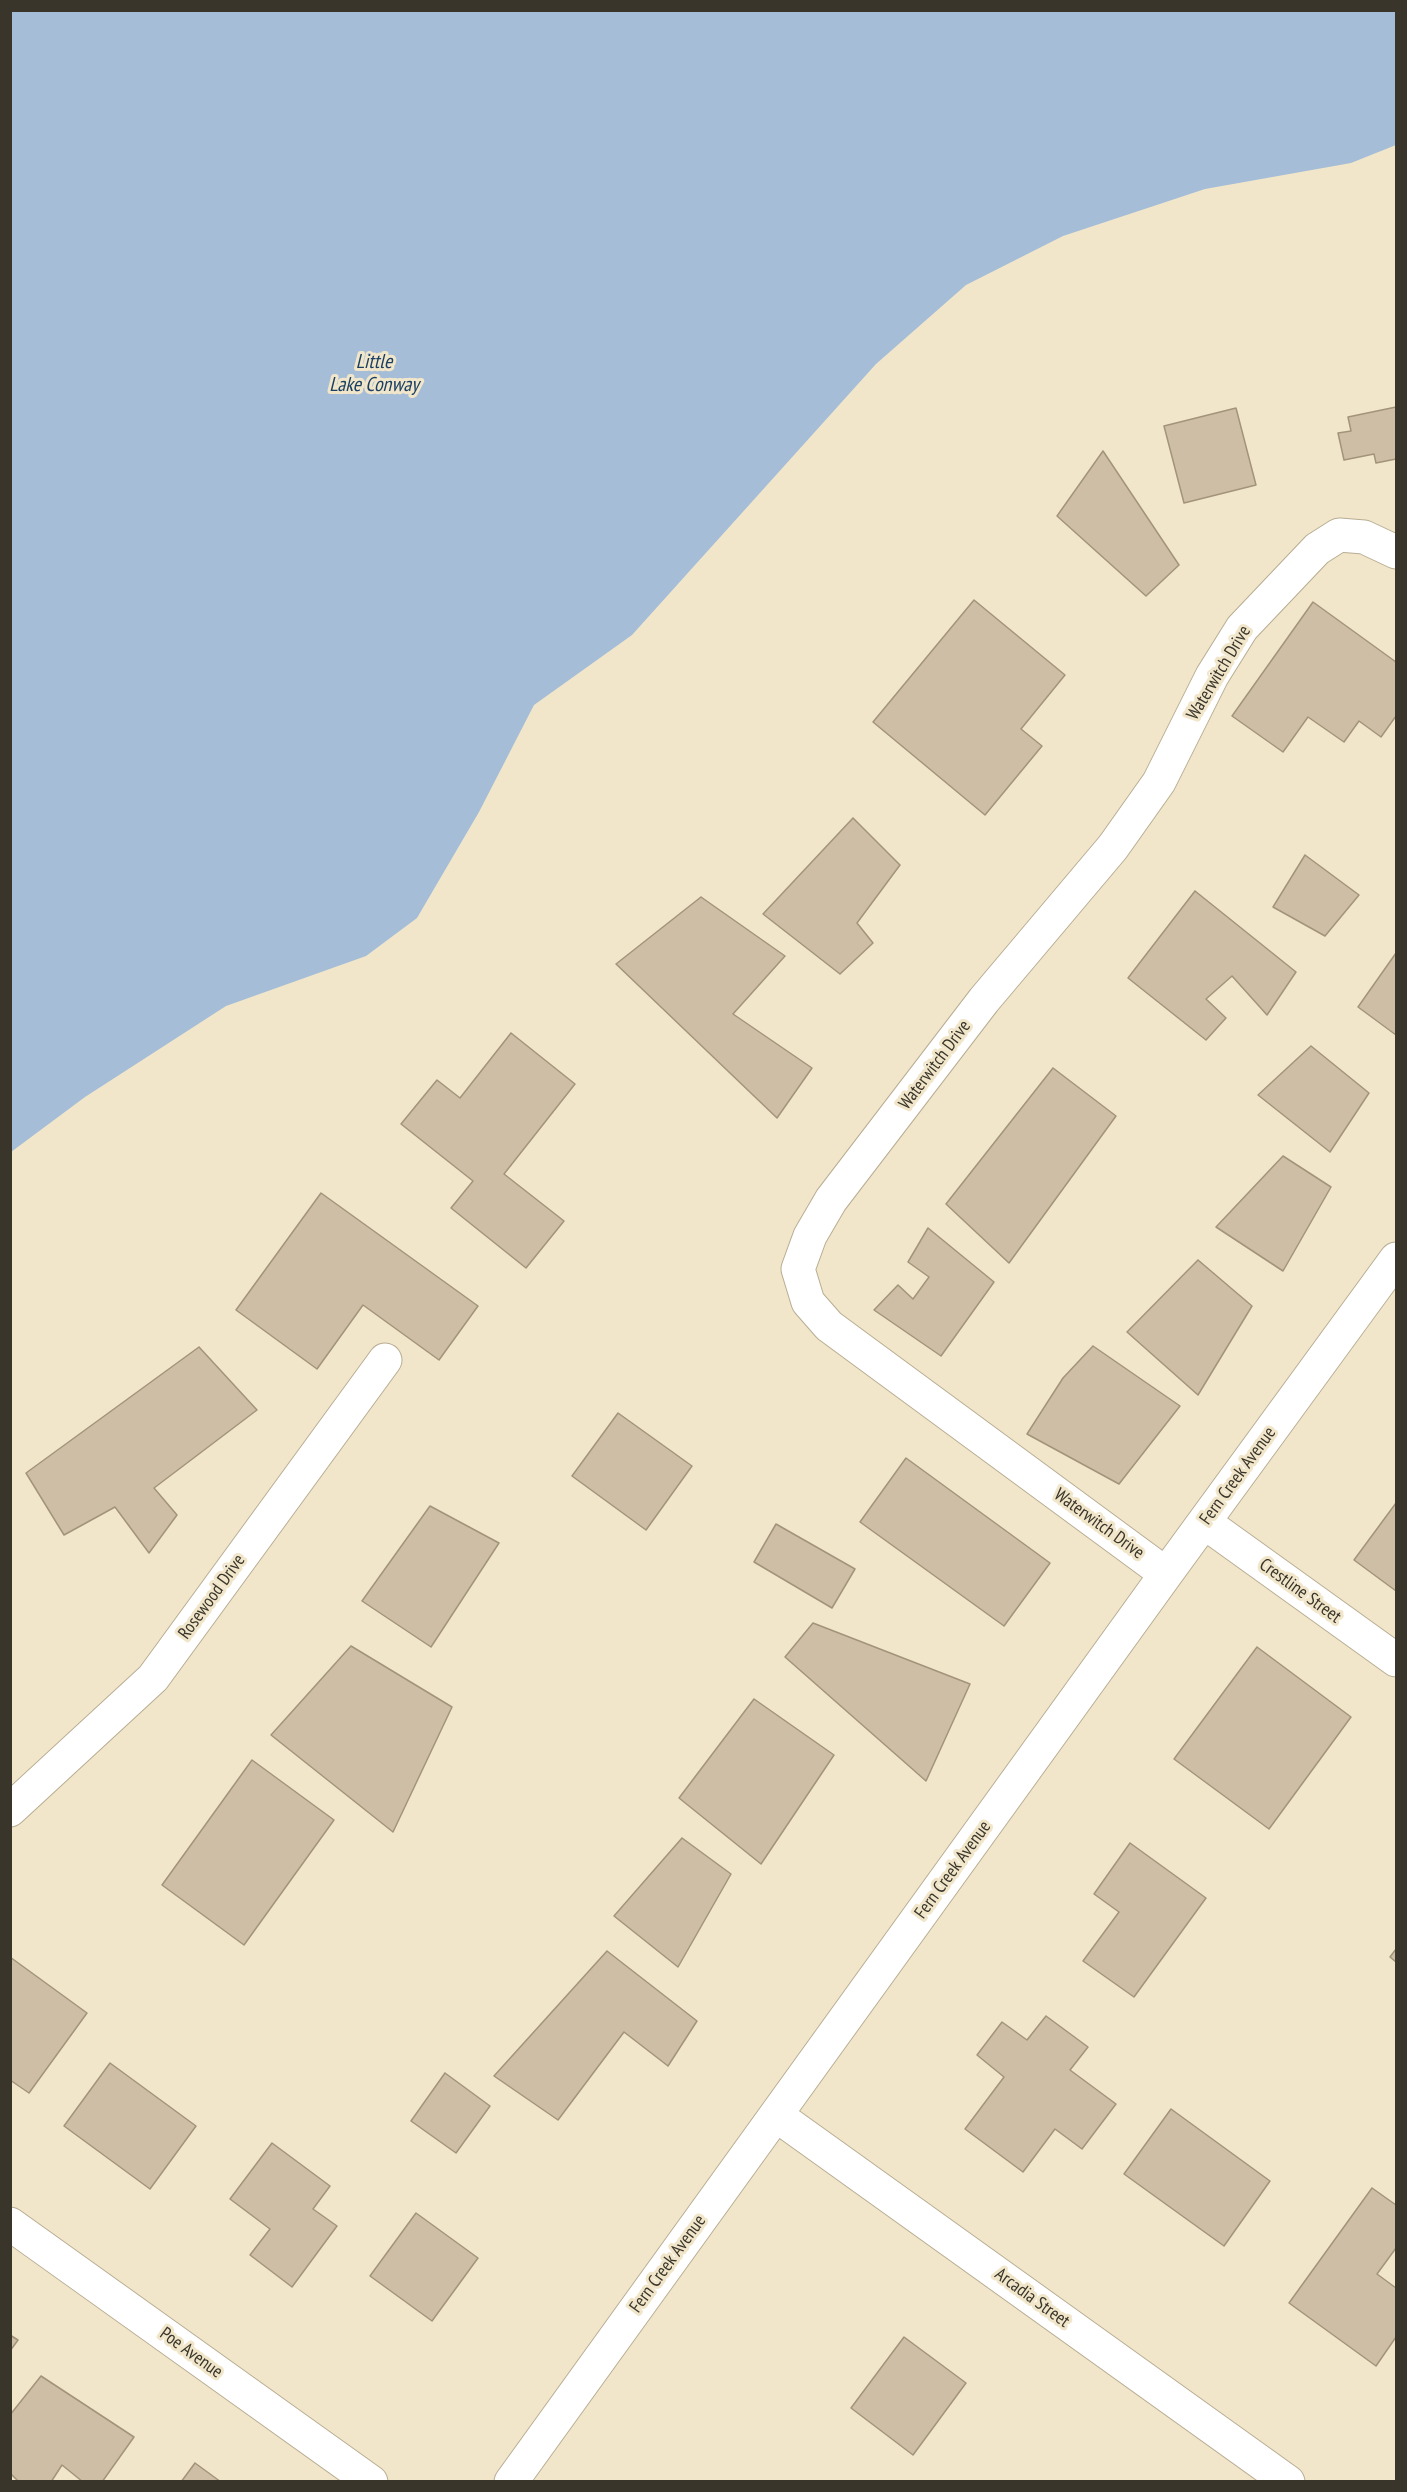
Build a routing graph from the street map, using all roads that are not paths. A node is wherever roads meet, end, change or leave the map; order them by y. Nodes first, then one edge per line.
1 (1396, 552) edge
2 (1396, 1259) edge
3 (384, 1360) dead end
4 (1204, 1522) junction
5 (1166, 1574) junction
6 (1396, 1660) edge
7 (10, 1810) edge
8 (776, 2115) junction
9 (10, 2224) edge
10 (371, 2481) edge
11 (511, 2481) edge
12 (1288, 2481) edge

1 - 5 street, Waterwitch Drive
2 - 4 street, Fern Creek Avenue
3 - 7 street, Rosewood Drive
4 - 5 street, Fern Creek Avenue
4 - 6 street, Crestline Street
5 - 8 street, Fern Creek Avenue
8 - 11 street, Fern Creek Avenue
8 - 12 street, Arcadia Street
9 - 10 street, Poe Avenue

